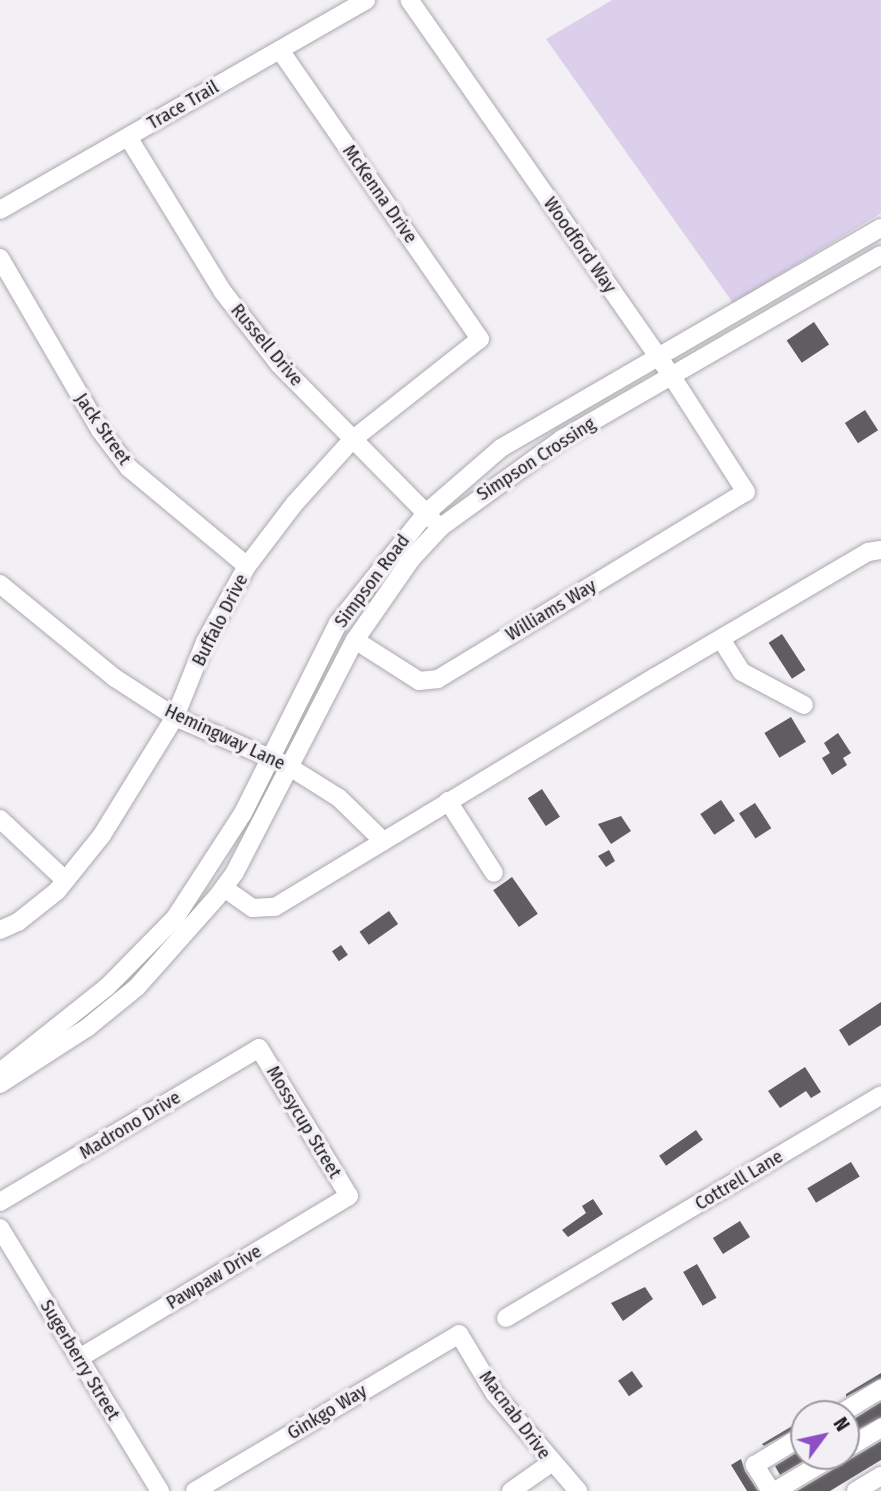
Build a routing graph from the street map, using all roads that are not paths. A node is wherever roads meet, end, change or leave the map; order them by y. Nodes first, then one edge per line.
1 (366, 0) edge
2 (409, 0) edge
3 (280, 50) junction
4 (128, 137) junction
5 (0, 210) edge
6 (881, 228) edge
7 (881, 255) edge
8 (0, 258) edge
9 (480, 339) joint
10 (658, 357) junction
11 (671, 375) junction
12 (352, 440) junction
13 (746, 492) joint
14 (426, 513) junction
15 (441, 527) junction
16 (881, 550) edge
17 (247, 566) junction
18 (0, 584) edge
19 (355, 639) junction
20 (721, 639) junction
21 (804, 705) dead end
22 (175, 717) junction
23 (269, 758) junction
24 (288, 766) junction
25 (448, 801) junction
26 (0, 819) edge
27 (383, 841) junction
28 (494, 873) dead end
29 (65, 880) junction
30 (224, 888) junction
31 (0, 930) edge
32 (259, 1048) joint
33 (0, 1072) edge
34 (0, 1084) edge
35 (881, 1095) edge
36 (349, 1196) joint
37 (0, 1202) edge
38 (0, 1228) edge
39 (506, 1318) dead end
40 (459, 1334) joint
41 (79, 1359) junction
42 (881, 1389) edge
43 (860, 1402) edge
44 (881, 1428) edge
45 (860, 1441) edge
46 (790, 1444) edge
47 (551, 1463) junction
48 (810, 1470) edge
49 (881, 1476) edge
50 (160, 1491) edge
51 (195, 1491) edge
52 (511, 1491) edge
53 (578, 1491) edge
54 (773, 1491) edge
55 (856, 1491) edge

1 - 3 street, Trace Trail
2 - 10 street, Woodford Way
3 - 4 street, Trace Trail
3 - 9 street, McKenna Drive
4 - 5 street, Trace Trail
4 - 12 street, Russell Drive
6 - 10 street, Simpson Road
7 - 11 street, Simpson Crossing
8 - 17 street, Jack Street
9 - 12 street, Buffalo Drive
10 - 11 street, Woodford Way
10 - 14 street, Simpson Road
11 - 13 street, Woodford Way
11 - 15 street, Simpson Crossing
12 - 14 street, Russell Drive
12 - 17 street, Buffalo Drive
13 - 19 street, Williams Way
14 - 15 street, Russell Drive
14 - 23 street, Simpson Road
15 - 19 street, Simpson Crossing
16 - 20 street
17 - 22 street, Buffalo Drive
18 - 22 street, Hemingway Lane
19 - 24 street, Simpson Crossing
20 - 21 street
20 - 25 street
22 - 23 street, Hemingway Lane
22 - 29 street, Buffalo Drive
23 - 24 street, Hemingway Lane
23 - 33 street, Simpson Road
24 - 27 street, Hemingway Lane
24 - 30 street
25 - 27 street
25 - 28 street
26 - 29 street
27 - 30 street
29 - 31 street, Buffalo Drive
30 - 34 street
32 - 36 street, Mossycup Street
32 - 37 street, Madrono Drive
35 - 39 street, Cottrell Lane
36 - 41 street, Pawpaw Drive
38 - 41 street, Sugerberry Street
40 - 47 street, Macnab Drive
40 - 51 street, Ginkgo Way
41 - 50 street, Sugerberry Street
42 - 43 street
44 - 45 street
46 - 54 street
47 - 52 street
47 - 53 street, Macnab Drive
48 - 54 street
49 - 55 street

